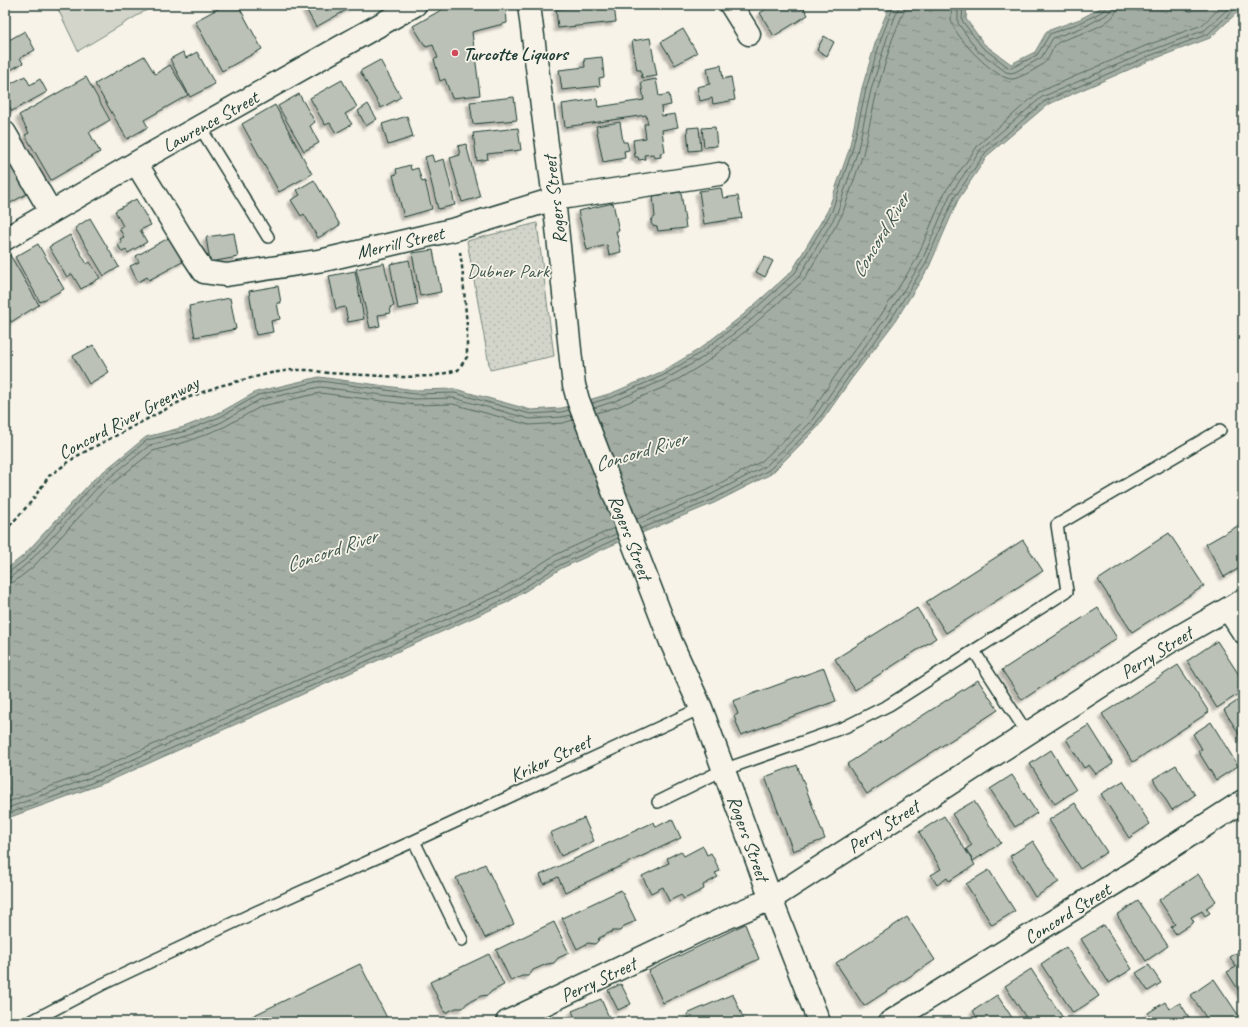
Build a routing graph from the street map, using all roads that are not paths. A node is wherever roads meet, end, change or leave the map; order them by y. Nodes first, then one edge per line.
1 (529, 5) edge
2 (731, 5) edge
3 (413, 6) edge
4 (749, 34) dead end
5 (200, 127) junction
6 (5, 134) edge
7 (136, 163) junction
8 (719, 174) dead end
9 (554, 199) junction
10 (51, 212) junction
11 (268, 237) dead end
12 (5, 239) edge
13 (1220, 430) dead end
14 (1235, 605) edge
15 (1243, 632) edge
16 (974, 651) junction
17 (701, 708) junction
18 (1027, 733) junction
19 (723, 770) junction
20 (1243, 801) edge
21 (658, 802) dead end
22 (414, 841) junction
23 (771, 899) junction
24 (462, 940) dead end
25 (30, 1022) edge
26 (507, 1022) edge
27 (819, 1022) edge
28 (890, 1022) edge

1 - 9 street, Rogers Street
2 - 4 street
3 - 5 street, Lawrence Street
5 - 7 street, Lawrence Street
5 - 11 lane
6 - 10 street
7 - 9 street, Merrill Street
7 - 10 street, Lawrence Street
8 - 9 street, Merrill Street
9 - 17 street, Rogers Street
10 - 12 street, Lawrence Street
13 - 16 lane
14 - 15 street
14 - 18 street, Perry Street
16 - 18 lane
16 - 19 lane
17 - 19 street, Rogers Street
17 - 22 lane, Krikor Street
18 - 23 street, Perry Street
19 - 21 lane
19 - 23 street, Rogers Street
20 - 28 street, Concord Street
22 - 24 lane
22 - 25 lane, Krikor Street
23 - 26 street, Perry Street
23 - 27 street, Rogers Street

